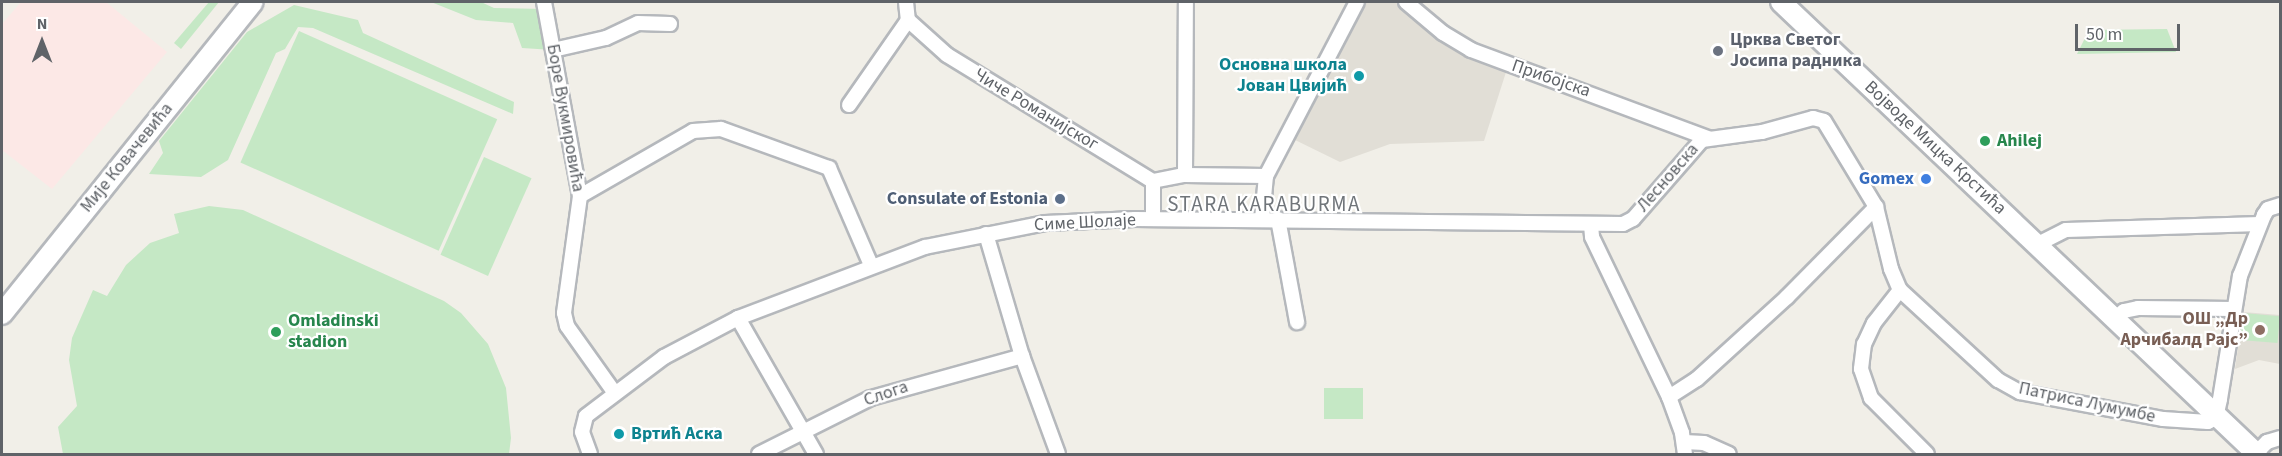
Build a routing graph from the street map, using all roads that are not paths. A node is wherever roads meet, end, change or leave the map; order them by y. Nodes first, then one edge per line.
1 (253, 2) edge
2 (544, 2) edge
3 (906, 2) edge
4 (1186, 2) edge
5 (1357, 2) edge
6 (1406, 2) edge
7 (1781, 2) edge
8 (909, 20) junction
9 (670, 24) dead end
10 (553, 50) junction
11 (849, 105) dead end
12 (1708, 138) junction
13 (1185, 175) junction
14 (1266, 176) junction
15 (1153, 181) junction
16 (580, 196) junction
17 (2280, 205) edge
18 (1876, 207) junction
19 (1153, 219) junction
20 (1262, 219) junction
21 (1278, 219) junction
22 (2260, 224) junction
23 (1591, 225) junction
24 (986, 234) junction
25 (2038, 244) junction
26 (871, 265) junction
27 (1900, 290) junction
28 (2234, 309) junction
29 (2, 314) edge
30 (738, 318) junction
31 (2115, 319) junction
32 (1298, 322) dead end
33 (1022, 356) junction
34 (614, 392) junction
35 (1669, 397) junction
36 (2216, 417) junction
37 (803, 430) junction
38 (2280, 438) edge
39 (1685, 448) edge
40 (590, 454) edge
41 (759, 454) edge
42 (816, 454) edge
43 (1058, 454) edge
44 (1729, 454) edge
45 (1927, 454) edge
46 (2256, 454) edge

1 - 29 street, Мије Ковачевића
2 - 10 street, Боре Вукмировића
3 - 8 street
4 - 13 street
5 - 14 street
6 - 12 street, Прибојска
7 - 25 street, Војводе Мицка Крстића
8 - 11 street
8 - 15 street, Чиче Романијског
9 - 10 street
10 - 16 street, Боре Вукмировића
12 - 18 street, Лесновска
12 - 23 street, Лесновска
13 - 14 street
13 - 15 street
14 - 20 street
15 - 19 street
16 - 26 street
16 - 34 street, Боре Вукмировића
17 - 22 street
18 - 27 street, Патриса Лумумбе
18 - 35 street
19 - 20 street, Симе Шолаје
19 - 24 street, Симе Шолаје
20 - 21 street, Симе Шолаје
21 - 23 street, Симе Шолаје
21 - 32 street
22 - 25 street
22 - 28 street
23 - 35 street
24 - 26 street, Симе Шолаје
24 - 33 street
25 - 31 street, Војводе Мицка Крстића
26 - 30 street, Симе Шолаје
27 - 36 street, Патриса Лумумбе
27 - 45 street
28 - 31 street
28 - 36 street
30 - 34 street, Симе Шолаје
30 - 37 street
31 - 36 street, Војводе Мицка Крстића
33 - 37 street, Слога
33 - 43 street
34 - 40 street
35 - 39 street
36 - 46 street, Војводе Мицка Крстића
37 - 41 street, Слога
37 - 42 street
38 - 46 street
39 - 44 street

